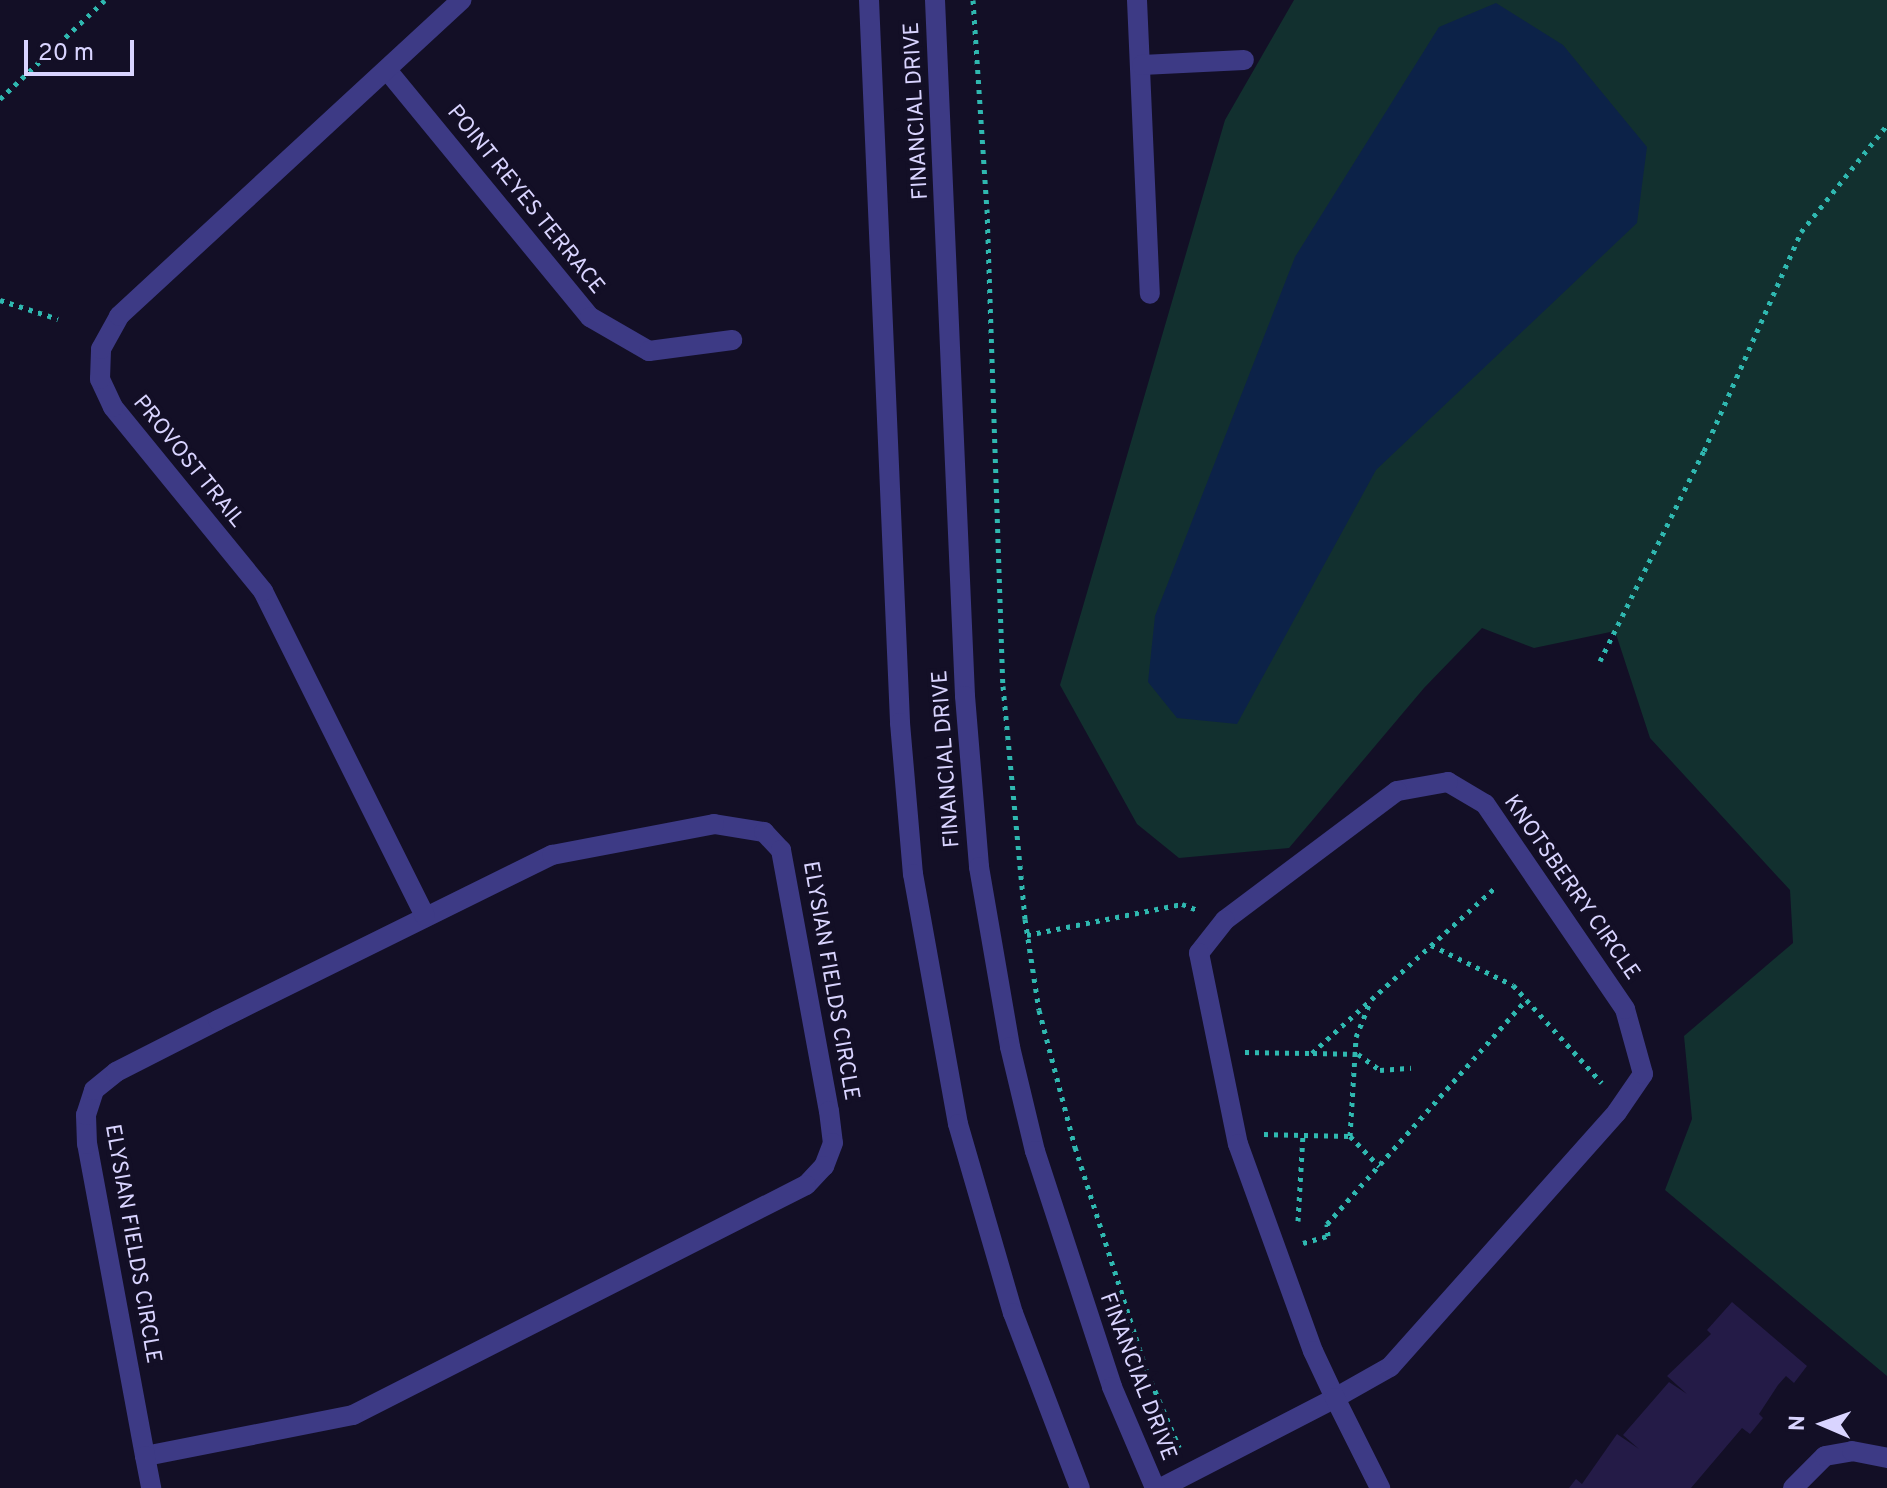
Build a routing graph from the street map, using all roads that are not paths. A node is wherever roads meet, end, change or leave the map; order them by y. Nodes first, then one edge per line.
1 (461, 0) edge
2 (869, 0) edge
3 (935, 0) edge
4 (1137, 0) edge
5 (1244, 60) dead end
6 (1142, 65) junction
7 (387, 70) junction
8 (1150, 294) dead end
9 (732, 340) dead end
10 (425, 916) junction
11 (1335, 1398) junction
12 (145, 1456) junction
13 (1887, 1458) edge
14 (151, 1488) edge
15 (1080, 1488) edge
16 (1155, 1488) edge
17 (1161, 1488) edge
18 (1380, 1488) edge
19 (1793, 1488) edge

1 - 7 street, PROVOST TRAIL
2 - 15 street, FINANCIAL DRIVE
3 - 16 street, FINANCIAL DRIVE
4 - 6 street
5 - 6 street
6 - 8 street
7 - 9 street, POINT REYES TERRACE
7 - 10 street, PROVOST TRAIL
10 - 12 street, ELYSIAN FIELDS CIRCLE
10 - 12 street, ELYSIAN FIELDS CIRCLE
11 - 11 street, KNOTSBERRY CIRCLE
11 - 17 street, KNOTSBERRY CIRCLE
11 - 18 street, KNOTSBERRY CIRCLE
12 - 14 street, ELYSIAN FIELDS CIRCLE
13 - 19 street

